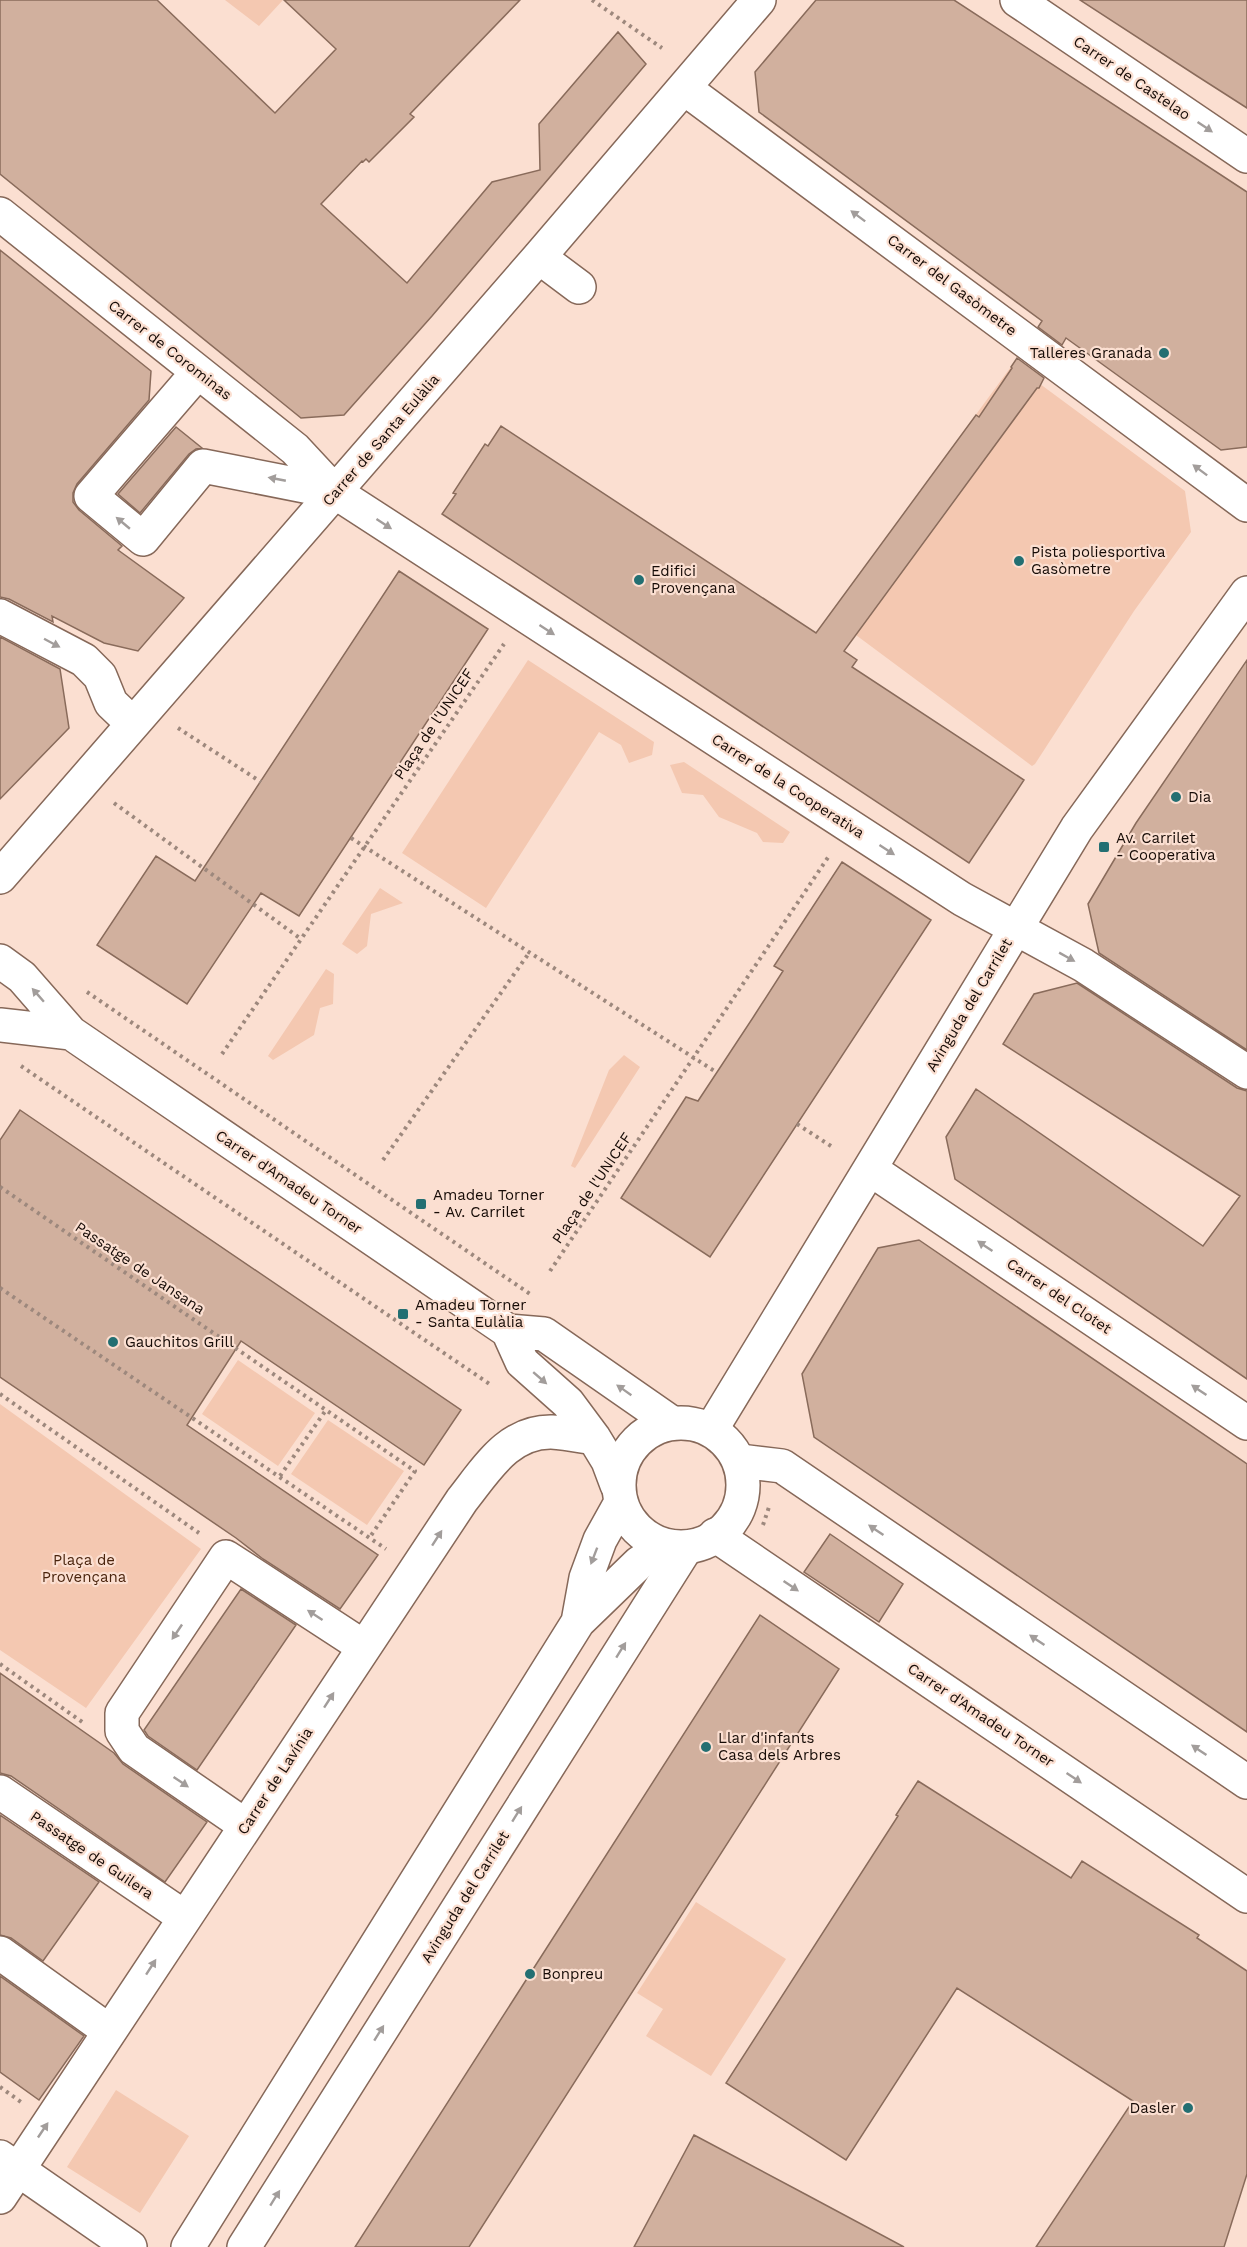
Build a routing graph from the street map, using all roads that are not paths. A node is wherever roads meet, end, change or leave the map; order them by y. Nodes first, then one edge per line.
1 (759, 0) edge
2 (1017, 0) edge
3 (684, 88) junction
4 (1247, 156) edge
5 (0, 214) edge
6 (539, 257) junction
7 (579, 287) dead end
8 (198, 372) junction
9 (334, 492) junction
10 (1247, 505) edge
11 (1247, 593) edge
12 (0, 616) edge
13 (133, 724) junction
14 (0, 877) edge
15 (1016, 928) junction
16 (0, 961) edge
17 (0, 1025) edge
18 (71, 1033) junction
19 (1247, 1072) edge
20 (870, 1169) junction
21 (508, 1331) junction
22 (672, 1423) junction
23 (1247, 1423) edge
24 (711, 1430) junction
25 (594, 1438) junction
26 (740, 1461) junction
27 (619, 1495) junction
28 (715, 1535) junction
29 (675, 1547) junction
30 (578, 1622) junction
31 (364, 1647) junction
32 (1247, 1782) edge
33 (0, 1792) edge
34 (246, 1826) junction
35 (1247, 1896) edge
36 (183, 1917) junction
37 (0, 1953) edge
38 (109, 2031) junction
39 (9, 2163) edge
40 (0, 2197) edge
41 (130, 2247) edge
42 (188, 2247) edge
43 (244, 2247) edge

1 - 3 street, Carrer de Santa Eulàlia
2 -> 4 street, Carrer de Castelao
3 - 6 street, Carrer de Santa Eulàlia
10 -> 3 street, Carrer del Gasòmetre
5 - 8 street, Carrer de Corominas
6 - 7 street
6 - 9 street, Carrer de Santa Eulàlia
8 - 9 street, Carrer de Corominas
9 -> 8 street
9 - 13 street, Carrer de Santa Eulàlia
9 -> 15 street, Carrer de la Cooperativa
11 - 15 street, Avinguda del Carrilet
12 -> 13 street
13 - 14 street, Carrer de Santa Eulàlia
15 -> 19 street, Carrer de la Cooperativa
15 - 20 street, Avinguda del Carrilet
18 -> 16 street, Carrer d'Amadeu Torner
17 - 18 street, Carrer d'Amadeu Torner
18 - 21 street, Carrer d'Amadeu Torner
23 -> 20 street, Carrer del Clotet
20 - 24 street, Avinguda del Carrilet
22 -> 21 street, Carrer d'Amadeu Torner
21 -> 25 street
22 - 24 street
22 - 27 street
24 - 26 street
25 - 27 street
31 -> 25 street, Carrer de Lavínia
26 - 28 street
32 -> 26 street
27 - 29 street
27 -> 30 street
28 - 29 street
28 -> 35 street, Carrer d'Amadeu Torner
29 - 30 street
43 -> 29 street, Avinguda del Carrilet
30 - 42 street
34 -> 31 street, Carrer de Lavínia
31 -> 34 street
33 - 36 street, Passatge de Guilera
34 - 36 street, Carrer de Lavínia
38 -> 36 street, Carrer de Lavínia
37 - 38 street
39 -> 38 street, Carrer de Lavínia
39 - 40 street, Carrer de Lavínia
39 - 41 street

